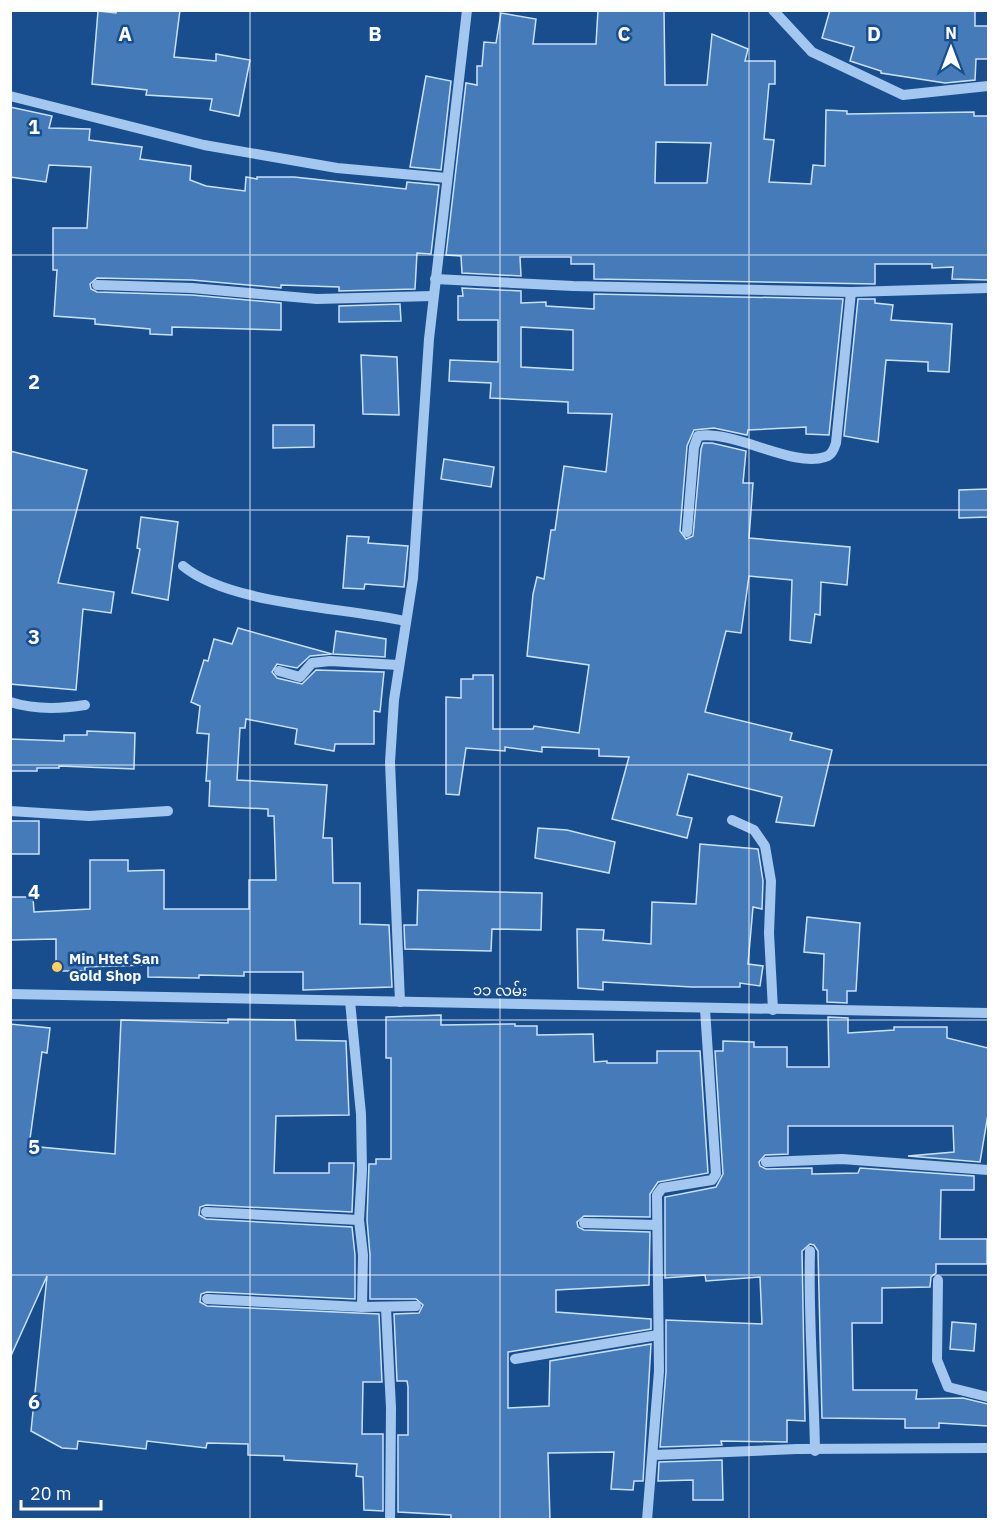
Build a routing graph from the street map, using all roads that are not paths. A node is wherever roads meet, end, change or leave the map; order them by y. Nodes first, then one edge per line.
1 (467, 10) edge
2 (773, 10) edge
3 (988, 86) edge
4 (10, 96) edge
5 (447, 178) junction
6 (435, 279) junction
7 (97, 285) dead end
8 (988, 288) edge
9 (850, 291) junction
10 (433, 296) junction
11 (687, 532) dead end
12 (183, 566) dead end
13 (405, 621) junction
14 (398, 665) junction
15 (279, 671) dead end
16 (10, 702) edge
17 (85, 705) dead end
18 (10, 811) edge
19 (168, 811) dead end
20 (732, 820) dead end
21 (10, 994) edge
22 (350, 1001) junction
23 (400, 1002) junction
24 (705, 1009) junction
25 (773, 1010) junction
26 (988, 1013) edge
27 (766, 1162) dead end
28 (988, 1170) edge
29 (206, 1212) dead end
30 (359, 1220) junction
31 (584, 1223) dead end
32 (656, 1225) junction
33 (810, 1251) dead end
34 (938, 1280) dead end
35 (207, 1299) dead end
36 (416, 1306) dead end
37 (362, 1307) junction
38 (386, 1308) junction
39 (658, 1335) junction
40 (515, 1359) dead end
41 (988, 1397) edge
42 (988, 1448) edge
43 (815, 1451) junction
44 (654, 1455) junction
45 (390, 1520) edge
46 (647, 1520) edge

1 - 5 street
2 - 3 street
4 - 5 street
5 - 6 street
6 - 9 street
6 - 10 street
7 - 10 street
8 - 9 street
9 - 11 street
10 - 13 street
12 - 13 street
13 - 14 street
14 - 15 street
14 - 23 street
16 - 17 street
18 - 19 street
20 - 25 street
21 - 22 street, ၁၁ လမ်း
22 - 23 street, ၁၁ လမ်း
22 - 30 street
23 - 24 street, ၁၁ လမ်း
24 - 25 street, ၁၁ လမ်း
24 - 32 street
25 - 26 street, ၁၁ လမ်း
27 - 28 street
29 - 30 street
30 - 37 street
31 - 32 street
32 - 39 street
33 - 43 street
34 - 41 street
35 - 37 street
36 - 38 street
37 - 38 street
38 - 45 street
39 - 40 street
39 - 44 street
42 - 43 street
43 - 44 street
44 - 46 street

